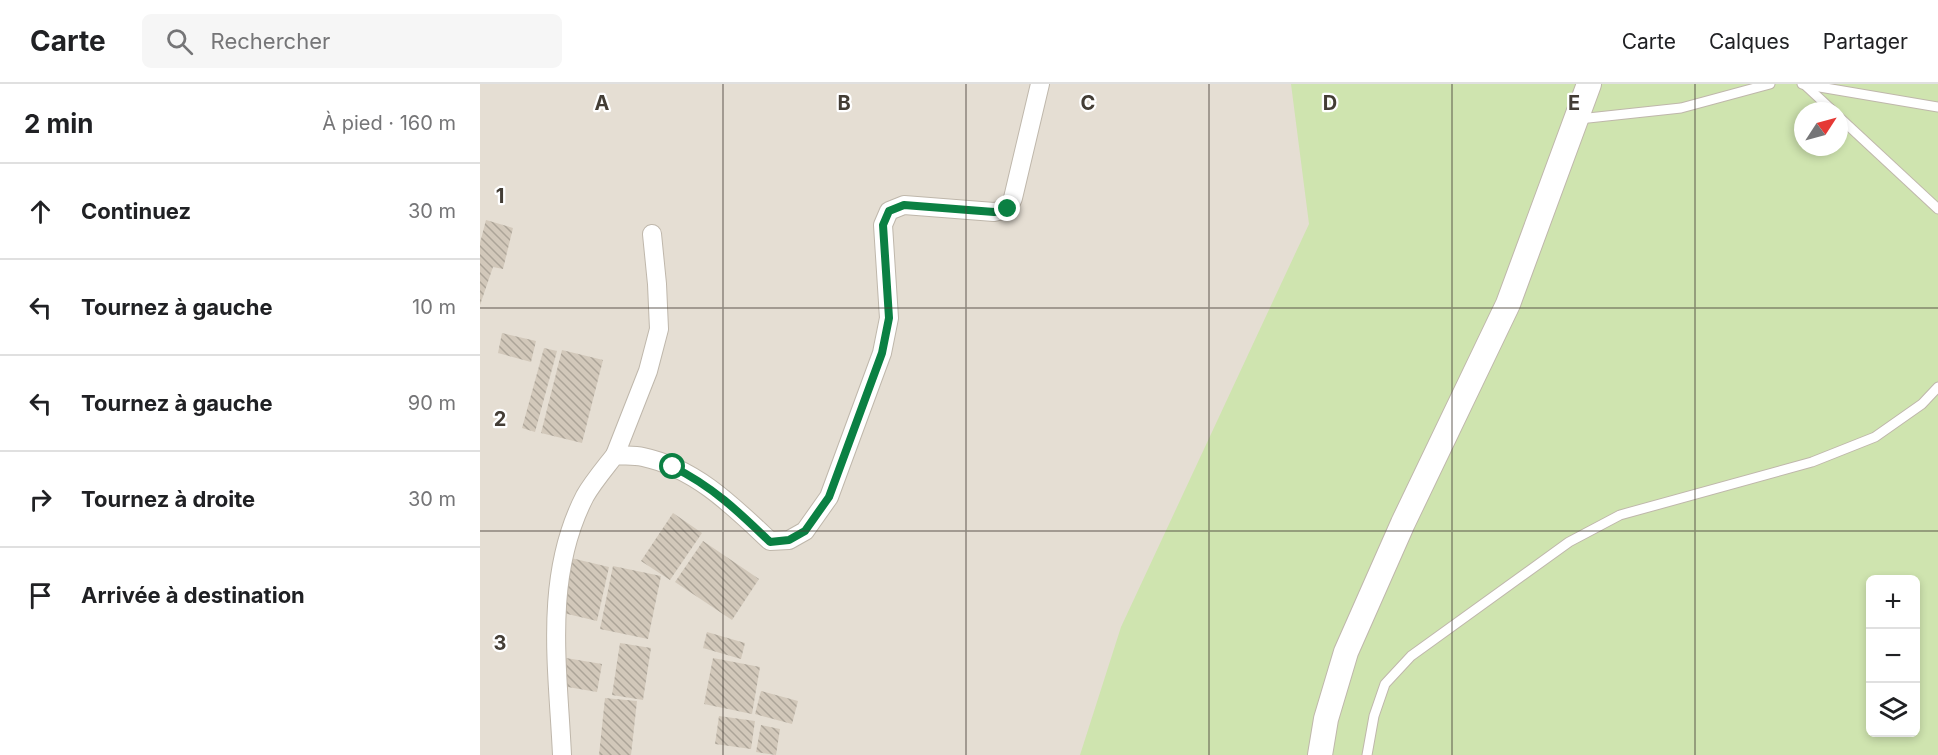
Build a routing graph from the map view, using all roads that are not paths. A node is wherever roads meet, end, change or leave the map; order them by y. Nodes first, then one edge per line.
1 (1040, 84) edge
2 (1589, 84) edge
3 (1770, 84) edge
4 (1803, 84) edge
5 (1823, 102) edge
6 (1938, 107) edge
7 (1577, 120) junction
8 (1848, 125) edge
9 (1938, 209) edge
10 (652, 234) dead end
11 (1938, 387) edge
12 (615, 455) junction
13 (562, 755) edge
14 (1320, 755) edge
15 (1367, 755) edge

1 - 12 street
2 - 7 street
3 - 7 lane
4 - 5 lane
4 - 6 lane
7 - 14 street
8 - 9 lane
10 - 12 street
11 - 15 lane
12 - 13 street

